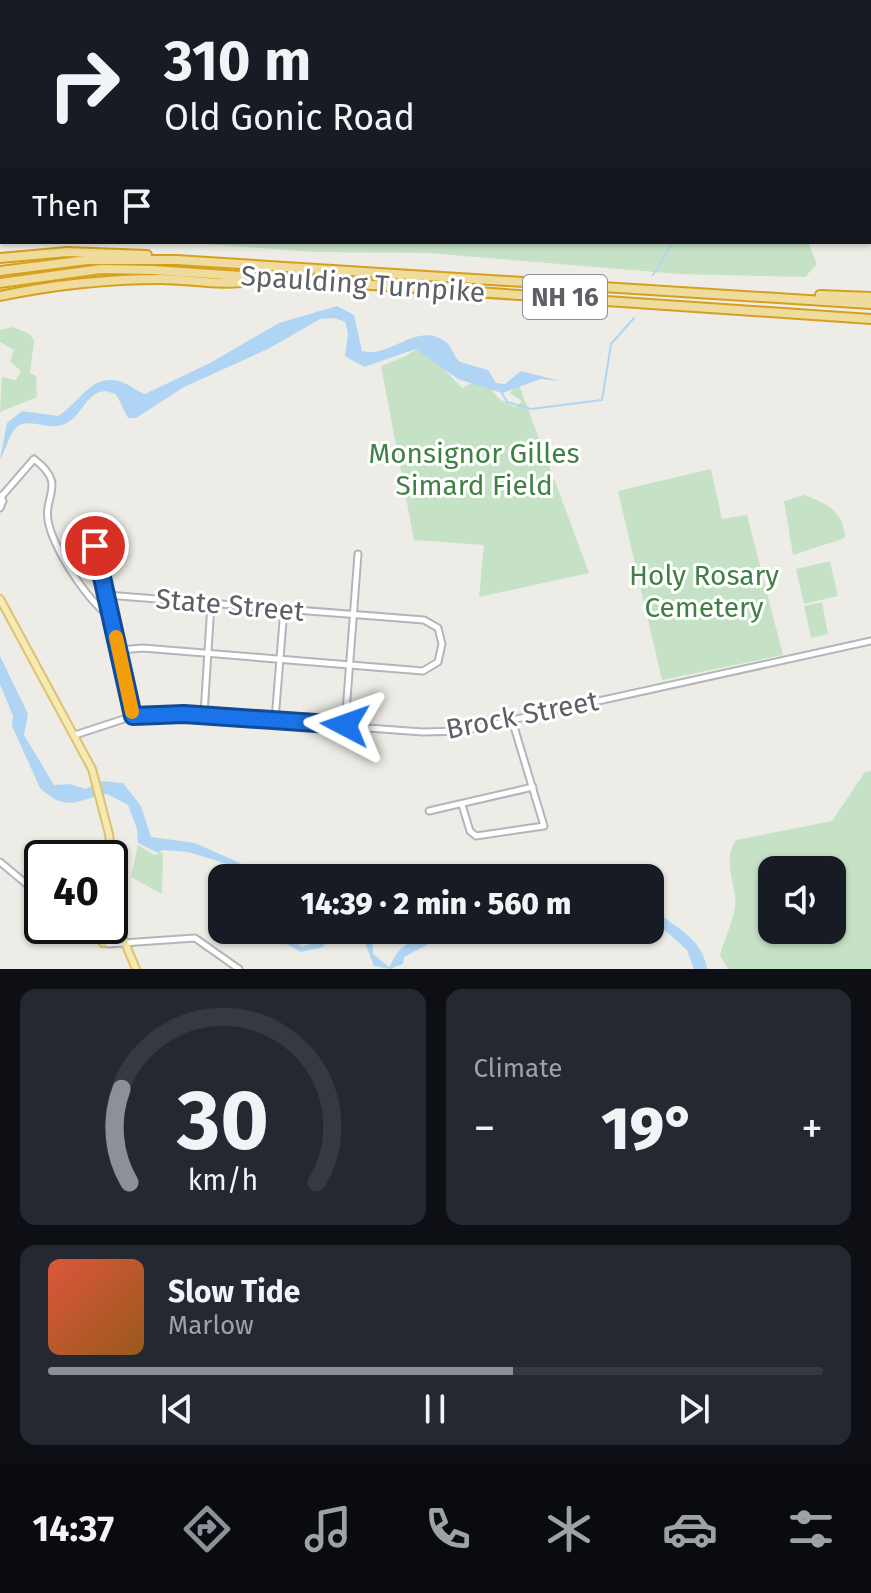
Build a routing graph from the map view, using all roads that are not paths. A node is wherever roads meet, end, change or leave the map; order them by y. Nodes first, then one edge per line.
1 (0, 258) edge
2 (176, 260) junction
3 (0, 271) edge
4 (260, 279) junction
5 (0, 283) edge
6 (0, 296) edge
7 (764, 297) junction
8 (871, 297) edge
9 (871, 304) edge
10 (871, 319) edge
11 (1, 496) edge
12 (0, 508) edge
13 (95, 546) dead end
14 (358, 554) dead end
15 (106, 595) junction
16 (0, 599) edge
17 (211, 604) junction
18 (284, 609) junction
19 (353, 615) junction
20 (111, 617) junction
21 (871, 641) edge
22 (120, 650) junction
23 (208, 655) junction
24 (279, 660) junction
25 (350, 666) junction
26 (204, 715) junction
27 (133, 716) junction
28 (275, 720) junction
29 (512, 720) junction
30 (345, 725) junction
31 (75, 735) junction
32 (533, 787) junction
33 (462, 805) junction
34 (429, 811) dead end
35 (107, 840) edge
36 (0, 862) edge
37 (24, 882) edge
38 (128, 942) edge
39 (124, 944) edge
40 (136, 969) edge
41 (239, 969) edge

1 - 2 highway
2 - 3 highway, Spaulding Turnpike / NH 16
2 - 7 highway, Spaulding Turnpike / NH 16
4 - 5 highway, Spaulding Turnpike / NH 16
4 - 6 highway
4 - 10 highway, Spaulding Turnpike / NH 16
7 - 8 highway
7 - 9 highway, Spaulding Turnpike / NH 16
11 - 12 street
11 - 20 street
13 - 15 street
14 - 19 street
15 - 17 street, State Street
15 - 20 street
16 - 31 main road
17 - 18 street, State Street
17 - 23 street
18 - 19 street, State Street
18 - 24 street
19 - 25 street
19 - 25 street, State Street
20 - 22 street
21 - 29 street, Brock Street
22 - 23 street
22 - 27 street
23 - 24 street
23 - 26 street
24 - 25 street
24 - 28 street
25 - 30 street
26 - 27 street, Brock Street
26 - 28 street, Brock Street
27 - 31 street, Brock Street
28 - 30 street, Brock Street
29 - 30 street, Brock Street
29 - 32 street
31 - 35 main road
32 - 33 street
32 - 33 street
33 - 34 street
36 - 37 street
38 - 41 street
39 - 40 main road

